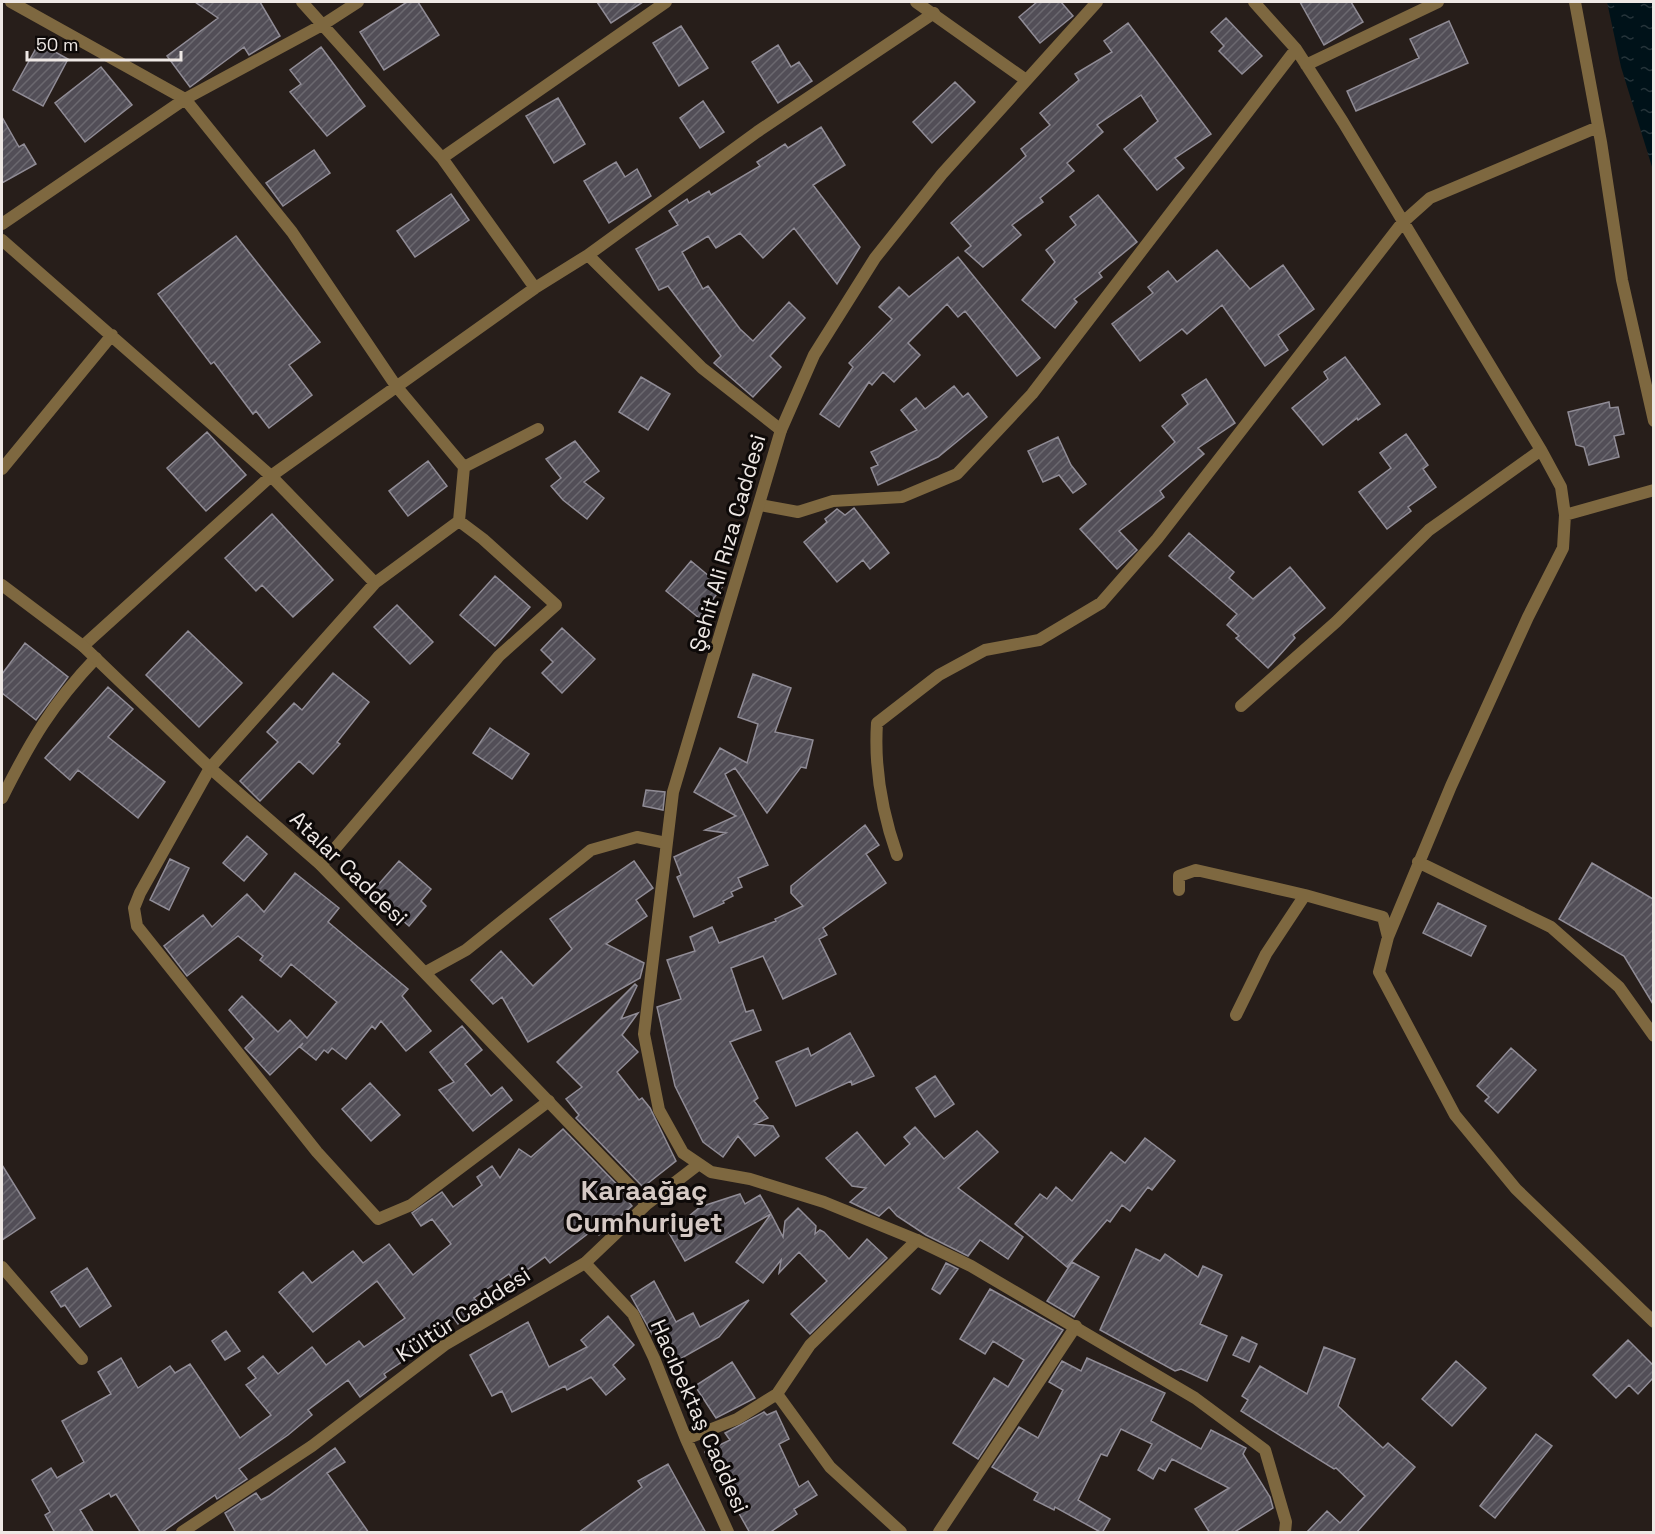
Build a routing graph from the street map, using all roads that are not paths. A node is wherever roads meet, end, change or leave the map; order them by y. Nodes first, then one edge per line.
1 (11, 2) edge
2 (302, 2) edge
3 (358, 2) edge
4 (666, 2) edge
5 (916, 2) edge
6 (1095, 2) edge
7 (1254, 2) edge
8 (1438, 2) edge
9 (1575, 2) edge
10 (934, 13) junction
11 (324, 24) junction
12 (1296, 49) junction
13 (1306, 65) junction
14 (1026, 80) junction
15 (184, 99) junction
16 (1598, 127) junction
17 (442, 158) junction
18 (1402, 223) junction
19 (2, 224) edge
20 (2, 240) edge
21 (588, 255) junction
22 (535, 288) junction
23 (112, 335) junction
24 (396, 386) junction
25 (1653, 421) edge
26 (538, 429) dead end
27 (782, 430) junction
28 (1541, 450) junction
29 (464, 467) junction
30 (2, 469) edge
31 (271, 476) junction
32 (1653, 490) edge
33 (760, 505) junction
34 (1565, 515) junction
35 (459, 521) junction
36 (375, 583) junction
37 (2, 585) edge
38 (83, 646) junction
39 (96, 658) junction
40 (1241, 706) dead end
41 (210, 768) junction
42 (2, 798) edge
43 (666, 843) junction
44 (897, 855) dead end
45 (1418, 862) junction
46 (321, 865) junction
47 (1179, 890) dead end
48 (1305, 894) junction
49 (1388, 937) junction
50 (426, 972) junction
51 (1236, 1015) dead end
52 (1653, 1036) edge
53 (549, 1101) junction
54 (699, 1164) junction
55 (647, 1204) junction
56 (917, 1240) junction
57 (585, 1263) junction
58 (2, 1267) edge
59 (1653, 1322) edge
60 (1076, 1326) junction
61 (82, 1359) dead end
62 (777, 1394) junction
63 (686, 1439) junction
64 (182, 1533) edge
65 (728, 1533) edge
66 (901, 1533) edge
67 (939, 1533) edge
68 (1285, 1533) edge

1 - 15 street
2 - 11 street
3 - 11 street
4 - 17 street
5 - 10 street
6 - 14 street, Şehit Ali Rıza Caddesi
7 - 12 street
8 - 13 street
9 - 16 street
10 - 14 street
10 - 21 street
11 - 15 street
11 - 17 street
12 - 13 street
12 - 33 street
13 - 18 street
14 - 27 street, Şehit Ali Rıza Caddesi
15 - 19 street
15 - 24 street
16 - 18 street
16 - 25 street
17 - 22 street
18 - 28 street
18 - 44 street
20 - 23 street
21 - 22 street
21 - 27 street
22 - 24 street
23 - 30 street
23 - 31 street
24 - 29 street
24 - 31 street
26 - 29 street
27 - 33 street, Şehit Ali Rıza Caddesi
28 - 34 street
28 - 40 street
29 - 35 street
31 - 36 street
31 - 38 street
32 - 34 street
33 - 43 street, Şehit Ali Rıza Caddesi
34 - 45 street
35 - 36 street
35 - 46 street
36 - 41 street
37 - 38 street, Atalar Caddesi
38 - 39 street, Atalar Caddesi
39 - 41 street, Atalar Caddesi
39 - 42 street
41 - 46 street, Atalar Caddesi
41 - 53 street
43 - 50 street
43 - 54 street, Şehit Ali Rıza Caddesi
45 - 49 street
45 - 52 street
46 - 50 street, Atalar Caddesi
47 - 48 street
48 - 49 street
48 - 51 street
49 - 59 street
50 - 53 street, Atalar Caddesi
53 - 55 street, Atalar Caddesi
54 - 55 street, Kültür Caddesi
54 - 56 street, Şehit Ali Rıza Caddesi
55 - 57 street, Kültür Caddesi
56 - 60 street
56 - 62 street
57 - 63 street, Hacıbektaş Caddesi
57 - 64 street, Kültür Caddesi
58 - 61 street
60 - 67 street
60 - 68 street
62 - 63 street
62 - 66 street
63 - 65 street, Hacıbektaş Caddesi

